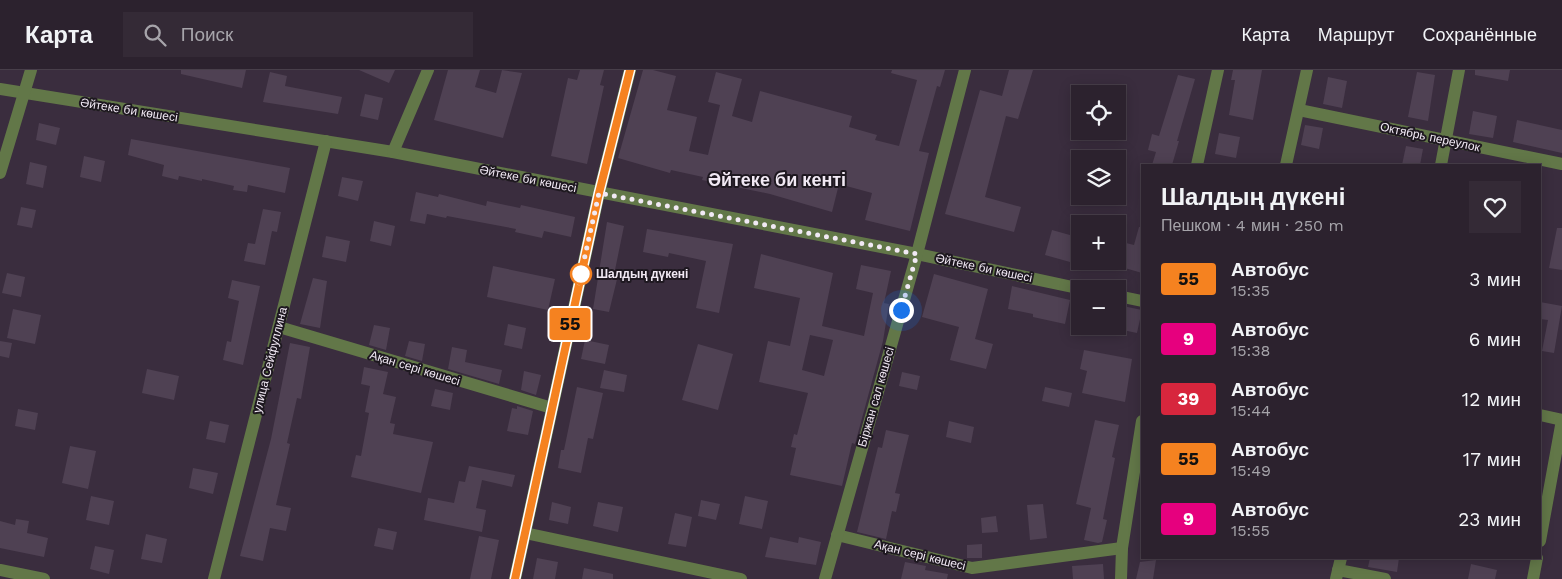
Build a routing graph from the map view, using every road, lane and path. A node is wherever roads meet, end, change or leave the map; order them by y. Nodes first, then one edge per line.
1 (31, 70) edge
2 (428, 70) edge
3 (630, 70) edge
4 (965, 70) edge
5 (1218, 70) edge
6 (1307, 70) edge
7 (1459, 70) edge
8 (0, 89) edge
9 (24, 94) junction
10 (1299, 110) junction
11 (326, 141) junction
12 (1446, 141) junction
13 (393, 152) junction
14 (1196, 164) edge
15 (1286, 164) edge
16 (1441, 164) edge
17 (1562, 164) edge
18 (0, 173) edge
19 (599, 193) junction
20 (917, 254) junction
21 (1071, 287) edge
22 (1126, 298) edge
23 (1141, 301) edge
24 (278, 327) junction
25 (552, 408) junction
26 (1541, 416) edge
27 (1562, 420) edge
28 (1141, 427) edge
29 (525, 533) junction
30 (837, 535) junction
31 (1541, 536) edge
32 (1122, 548) junction
33 (1537, 559) edge
34 (1339, 569) edge
35 (0, 570) edge
36 (44, 579) edge
37 (214, 579) edge
38 (515, 579) edge
39 (741, 579) edge
40 (825, 579) edge
41 (1121, 579) edge
42 (1385, 579) edge
43 (1533, 579) edge

1 - 9 street
2 - 13 street
3 - 19 street
4 - 20 street, Біржан сал көшесі
5 - 14 street
6 - 10 street
7 - 12 street
8 - 9 street, Әйтеке би көшесі
9 - 11 street, Әйтеке би көшесі
9 - 18 street
10 - 12 street, Октябрь переулок
10 - 15 street
11 - 13 street, Әйтеке би көшесі
11 - 24 street, улица Сейфуллина
12 - 16 street
12 - 17 street, Октябрь переулок
13 - 19 street, Әйтеке би көшесі
19 - 20 street, Әйтеке би көшесі
19 - 25 street
20 - 21 street, Әйтеке би көшесі
20 - 30 street, Біржан сал көшесі
22 - 23 street
24 - 25 street, Ақан сері көшесі
24 - 37 street, улица Сейфуллина
25 - 29 street
26 - 27 street
27 - 31 street
28 - 32 street
29 - 38 street
29 - 39 street
30 - 32 street, Ақан сері көшесі
30 - 40 street, Біржан сал көшесі
32 - 41 street
33 - 43 street
34 - 42 street
35 - 36 street

